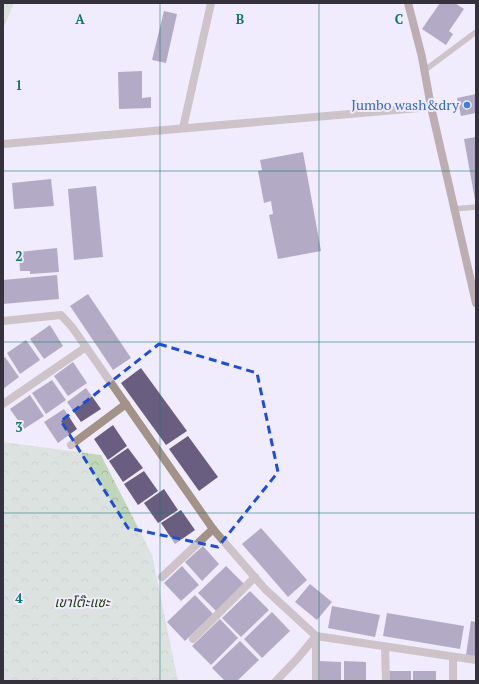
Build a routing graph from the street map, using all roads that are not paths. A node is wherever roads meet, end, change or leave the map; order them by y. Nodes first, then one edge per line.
1 (211, 3) edge
2 (408, 3) edge
3 (476, 32) edge
4 (425, 70) junction
5 (430, 107) junction
6 (183, 128) junction
7 (3, 144) edge
8 (476, 207) edge
9 (454, 209) junction
10 (476, 304) edge
11 (3, 321) edge
12 (86, 347) junction
13 (3, 404) edge
14 (126, 404) junction
15 (71, 445) dead end
16 (213, 529) junction
17 (162, 577) dead end
18 (255, 577) junction
19 (316, 636) junction
20 (193, 639) dead end
21 (385, 647) junction
22 (453, 657) junction
23 (476, 660) edge
24 (276, 681) edge
25 (316, 681) edge
26 (386, 681) edge
27 (453, 681) edge

1 - 6 street
2 - 4 street
3 - 4 lane
4 - 5 street
5 - 6 street
5 - 9 street
6 - 7 street
8 - 9 lane
9 - 10 street
11 - 12 street
12 - 13 street
12 - 14 street
14 - 15 street
14 - 16 street
16 - 17 street
16 - 18 street
18 - 19 street
18 - 20 street
19 - 21 street
19 - 24 street
19 - 25 street
21 - 22 street
21 - 26 street
22 - 23 street
22 - 27 street

